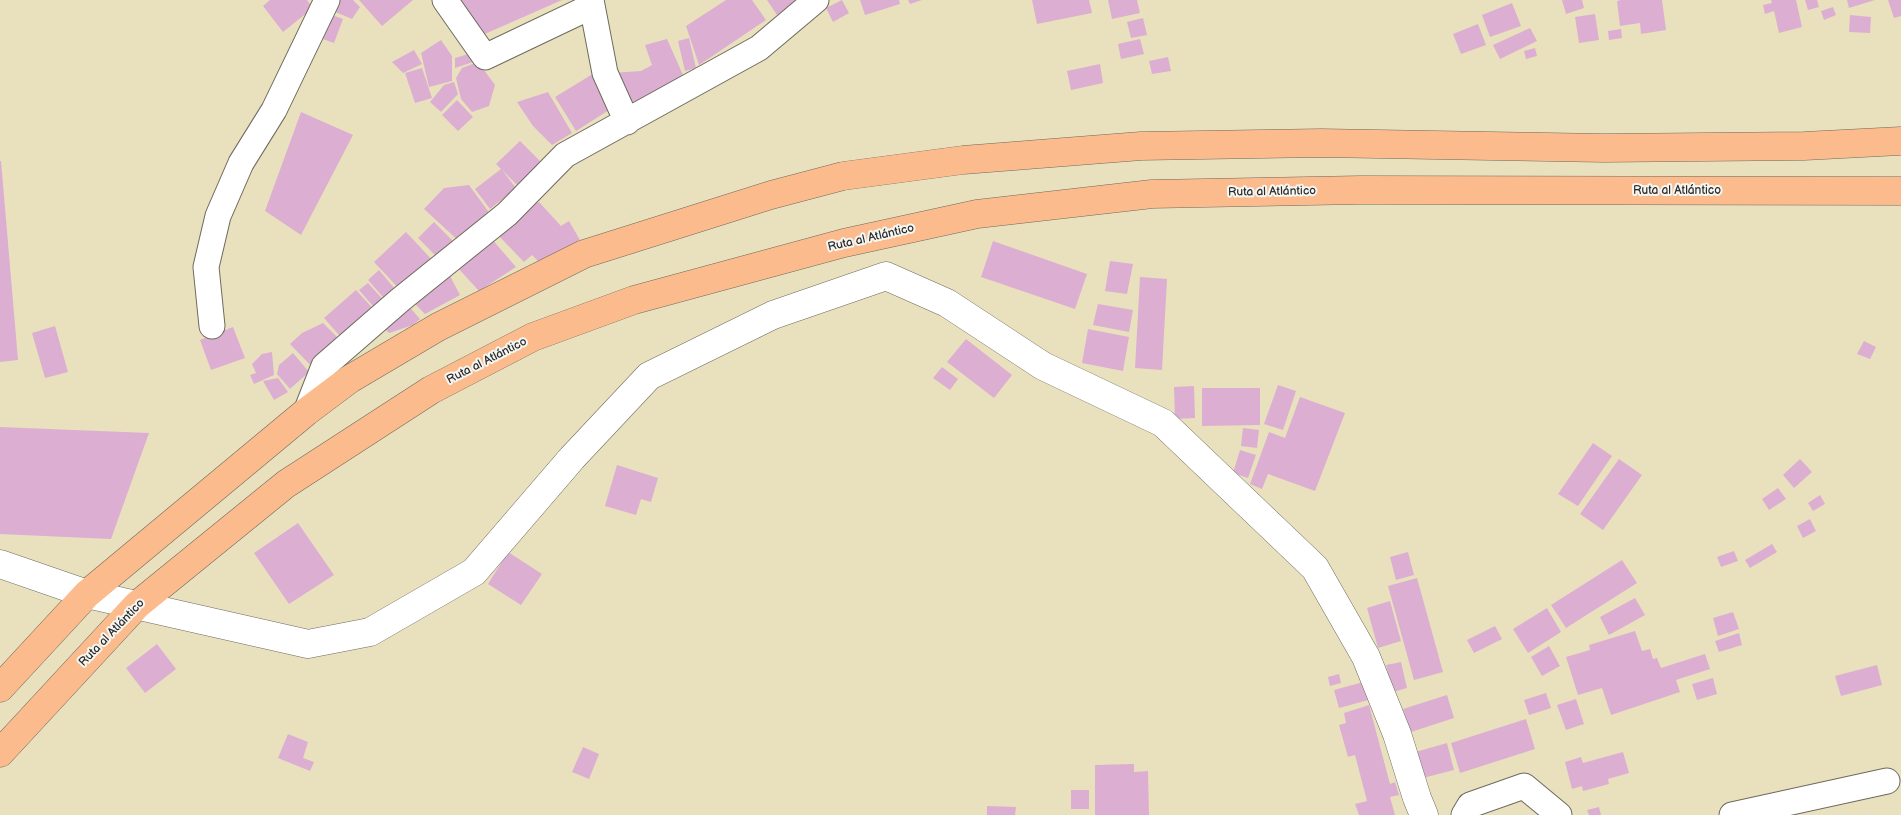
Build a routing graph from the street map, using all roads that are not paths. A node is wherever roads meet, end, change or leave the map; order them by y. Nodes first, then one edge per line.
1 (327, 0) edge
2 (444, 0) edge
3 (816, 0) edge
4 (592, 3) edge
5 (627, 122) junction
6 (1901, 141) edge
7 (1901, 191) edge
8 (212, 326) dead end
9 (306, 412) junction
10 (0, 564) edge
11 (87, 594) junction
12 (137, 605) junction
13 (0, 688) edge
14 (0, 753) edge
15 (1888, 781) dead end
16 (1424, 815) edge
17 (1464, 815) edge
18 (1559, 815) edge
19 (1732, 815) edge

1 - 8 street
2 - 4 street
3 - 5 street
4 - 5 street
5 - 9 street
6 - 9 highway
7 - 12 highway, Ruta al Atlántico
9 - 11 highway
10 - 11 street
11 - 12 street
11 - 13 highway
12 - 14 highway, Ruta al Atlántico
12 - 16 street
15 - 19 street
17 - 18 street

